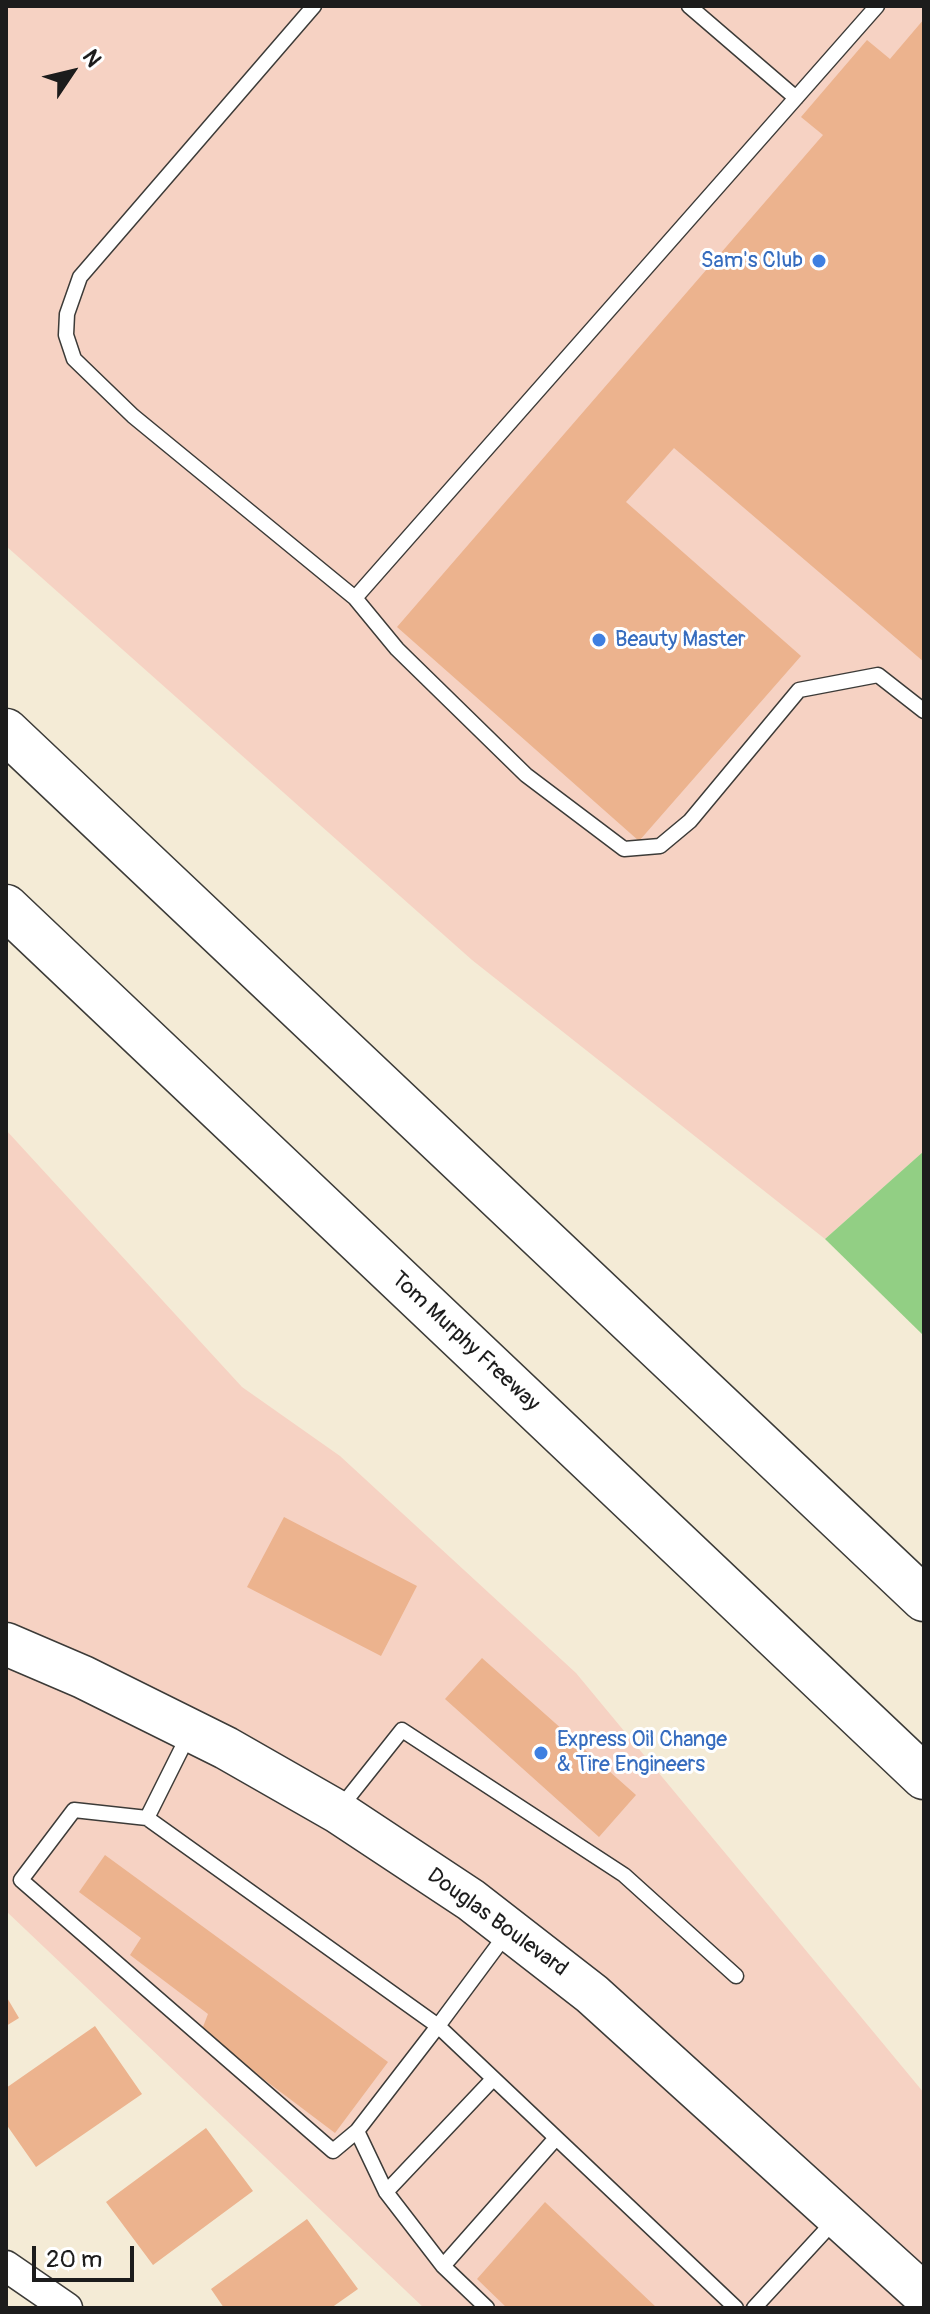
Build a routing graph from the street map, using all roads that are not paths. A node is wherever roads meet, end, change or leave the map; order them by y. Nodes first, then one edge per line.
1 (314, 6) edge
2 (689, 6) edge
3 (877, 6) edge
4 (796, 98) junction
5 (355, 598) junction
6 (924, 711) edge
7 (6, 731) edge
8 (6, 907) edge
9 (6, 929) edge
10 (287, 1174) junction
11 (924, 1599) edge
12 (6, 1644) edge
13 (191, 1730) junction
14 (924, 1777) edge
15 (338, 1812) junction
16 (147, 1818) junction
17 (510, 1930) junction
18 (736, 1976) dead end
19 (438, 2026) junction
20 (493, 2079) junction
21 (357, 2131) junction
22 (556, 2138) junction
23 (386, 2192) junction
24 (838, 2217) junction
25 (6, 2266) edge
26 (443, 2266) junction
27 (924, 2295) edge
28 (67, 2308) edge
29 (487, 2308) edge
30 (736, 2308) edge
31 (754, 2308) edge

1 - 5 lane
2 - 4 lane
3 - 4 lane
4 - 5 lane
5 - 6 lane
7 - 11 highway
8 - 10 highway, Tom Murphy Freeway
9 - 10 highway
10 - 14 highway, Tom Murphy Freeway
12 - 13 main road, Douglas Boulevard
13 - 15 main road, Douglas Boulevard
13 - 16 lane
15 - 17 main road, Douglas Boulevard
15 - 18 lane
16 - 19 lane
16 - 21 lane
17 - 19 lane
17 - 24 main road, Douglas Boulevard
19 - 20 lane
19 - 21 lane
20 - 22 lane
20 - 23 lane
21 - 23 lane
22 - 26 lane
22 - 30 lane
23 - 26 lane
24 - 27 main road, Douglas Boulevard
24 - 31 lane
25 - 28 street
26 - 29 lane

